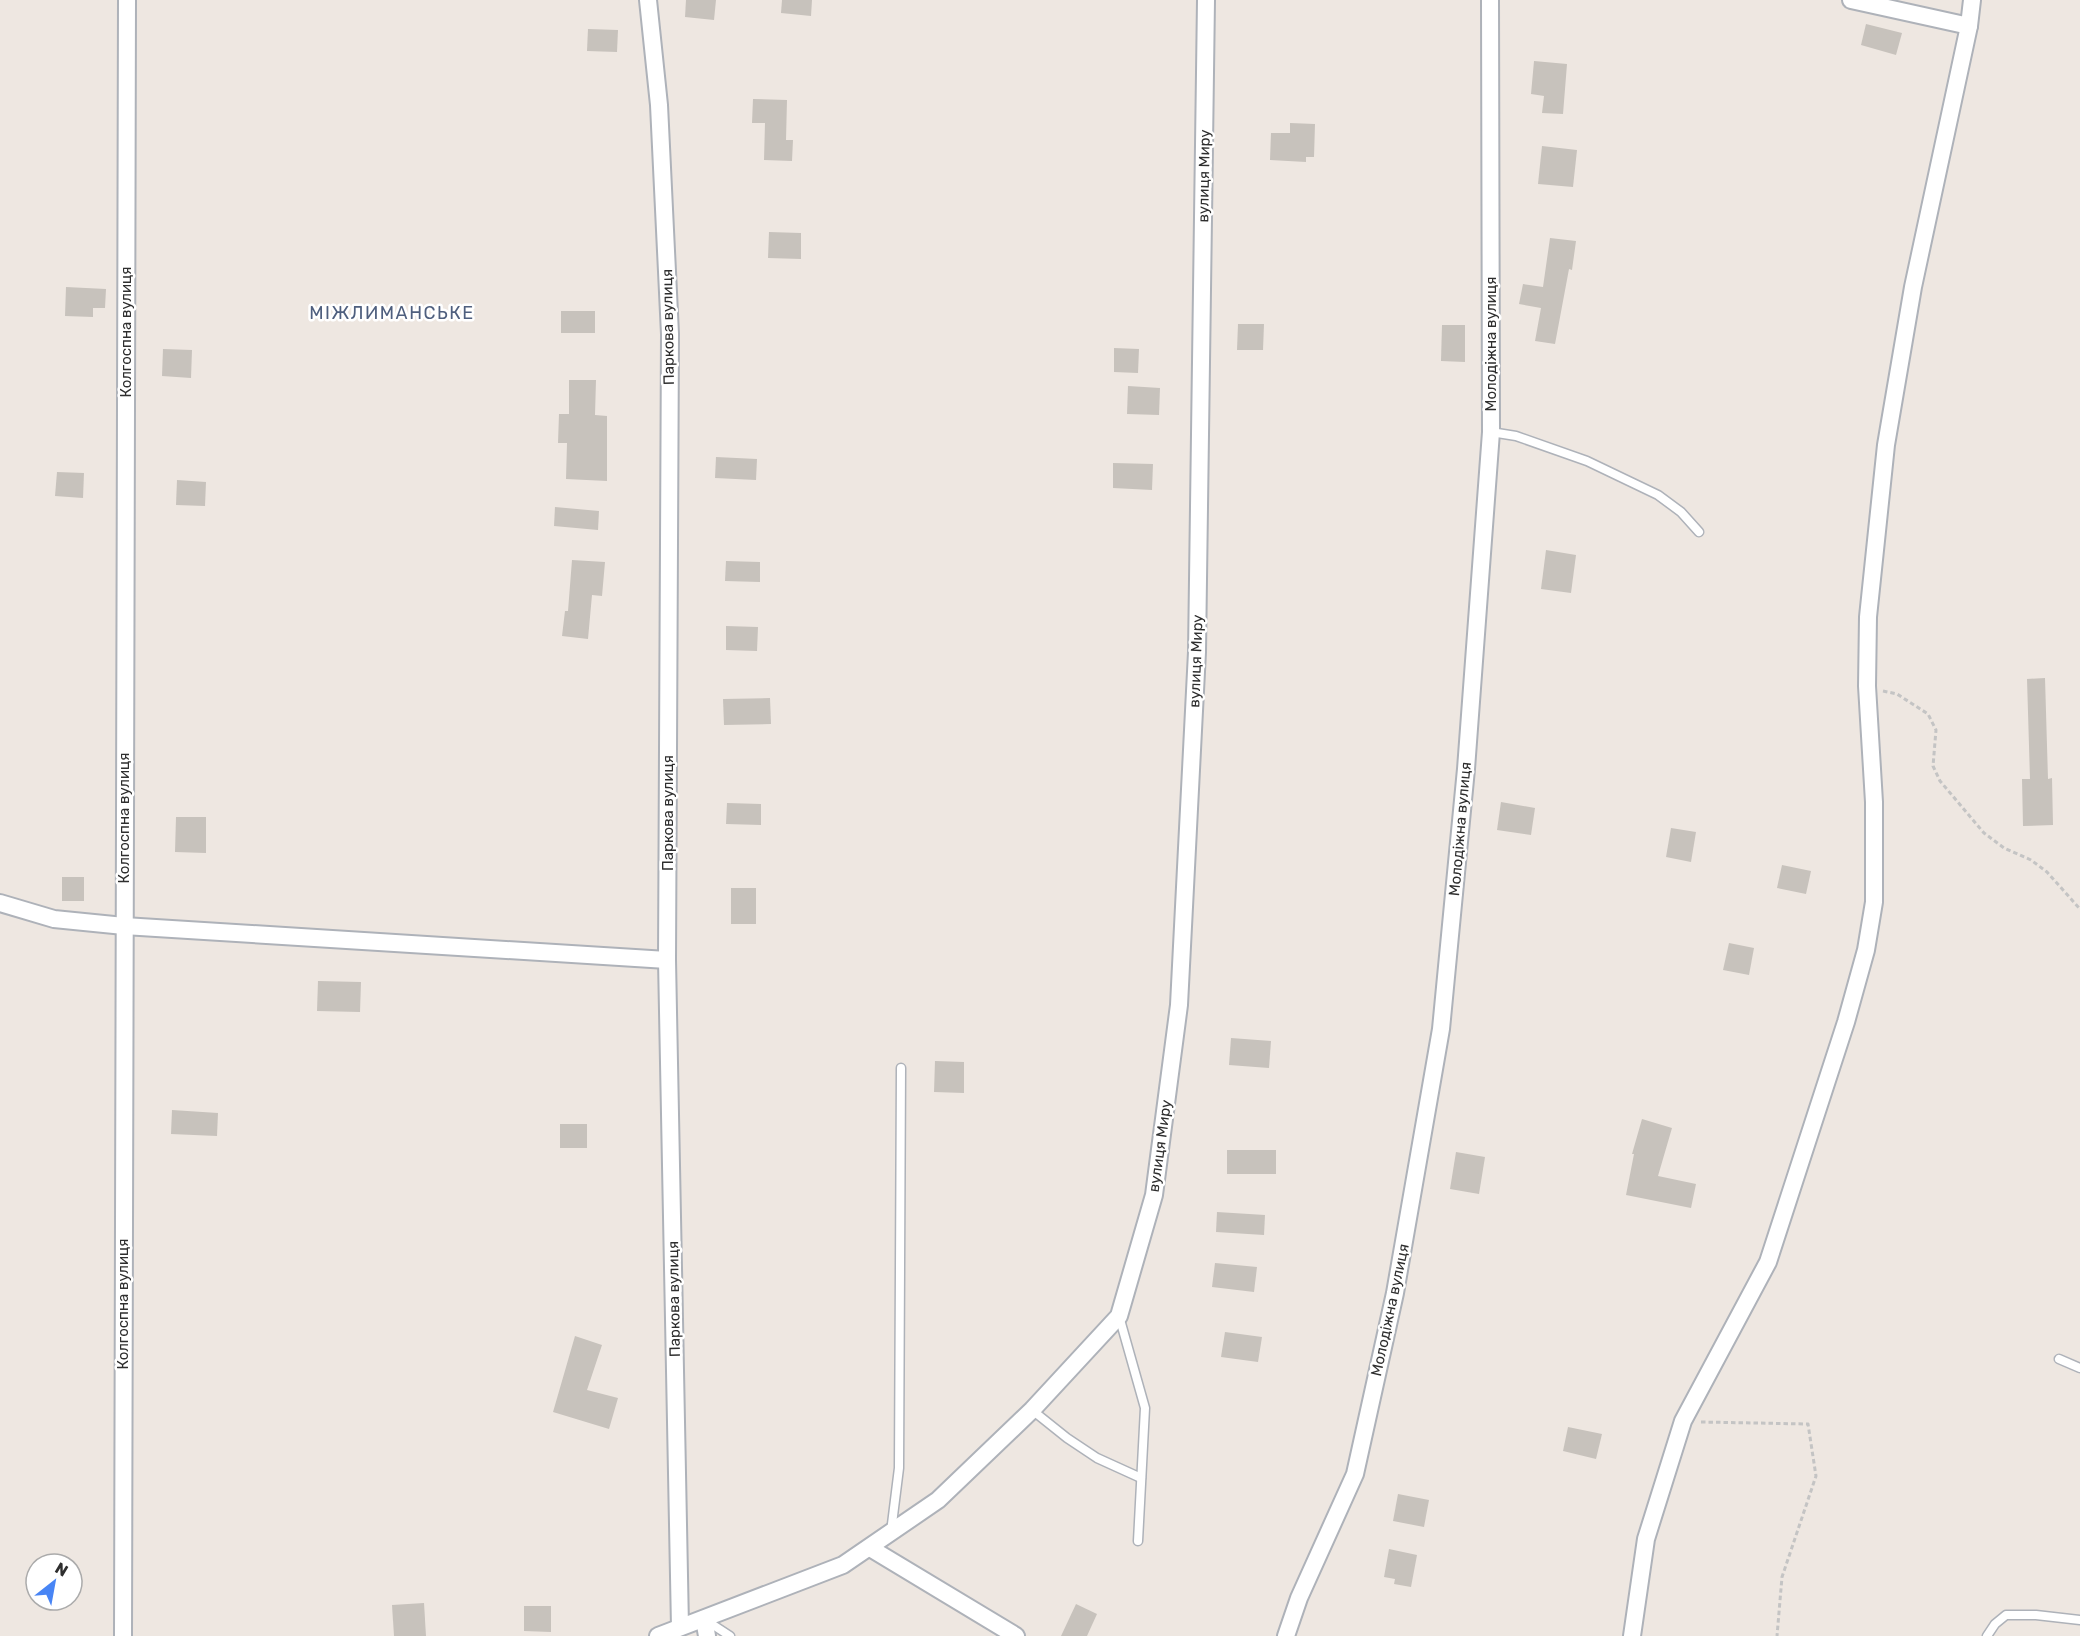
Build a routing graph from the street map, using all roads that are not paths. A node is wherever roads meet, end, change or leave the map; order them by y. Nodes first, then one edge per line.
1 (127, 0) edge
2 (648, 0) edge
3 (1206, 0) edge
4 (1490, 0) edge
5 (1851, 0) edge
6 (1972, 0) edge
7 (1969, 26) junction
8 (1491, 432) junction
9 (1699, 532) dead end
10 (0, 903) edge
11 (124, 926) junction
12 (668, 960) junction
13 (901, 1068) dead end
14 (1119, 1316) junction
15 (2059, 1359) dead end
16 (2080, 1368) edge
17 (1032, 1410) junction
18 (1141, 1478) junction
19 (890, 1533) junction
20 (1138, 1541) dead end
21 (870, 1548) junction
22 (704, 1619) junction
23 (2080, 1620) edge
24 (681, 1627) junction
25 (123, 1636) edge
26 (658, 1636) edge
27 (707, 1636) edge
28 (730, 1636) edge
29 (1016, 1636) edge
30 (1286, 1636) edge
31 (1632, 1636) edge
32 (1987, 1636) edge

1 - 11 street, Колгоспна вулиця
2 - 12 street, Паркова вулиця
3 - 14 street, вулиця Миру
4 - 8 street, Молодіжна вулиця
5 - 7 street
6 - 7 street
7 - 31 street
8 - 9 lane
8 - 30 street, Молодіжна вулиця
10 - 11 street
11 - 12 street
11 - 25 street, Колгоспна вулиця
12 - 24 street, Паркова вулиця
13 - 19 lane
14 - 17 street
14 - 18 lane
15 - 16 lane
17 - 18 lane
17 - 19 street
18 - 20 lane
19 - 21 street
21 - 22 street
21 - 29 street
22 - 24 street
22 - 27 street
22 - 28 lane
23 - 32 lane
24 - 26 street

